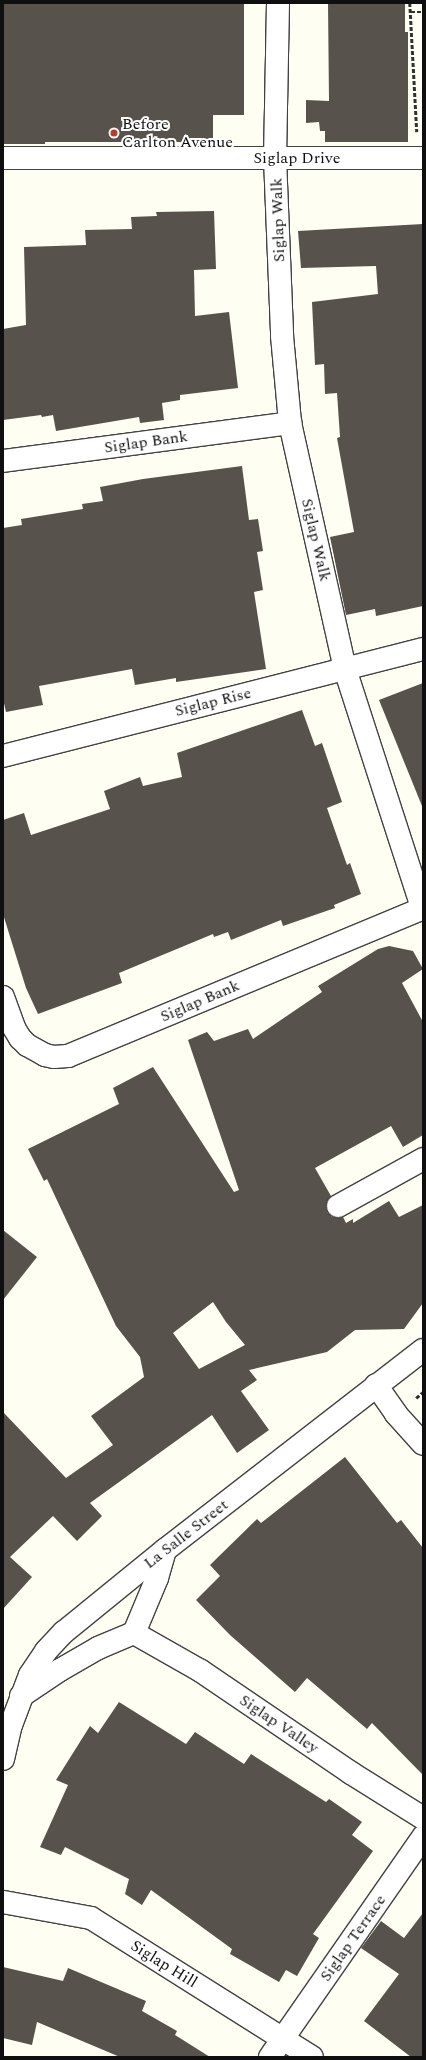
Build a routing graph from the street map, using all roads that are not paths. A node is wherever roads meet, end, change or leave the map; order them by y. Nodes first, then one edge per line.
1 (278, 3) edge
2 (3, 158) edge
3 (275, 158) junction
4 (420, 158) edge
5 (290, 423) junction
6 (3, 461) edge
7 (423, 649) edge
8 (345, 668) junction
9 (3, 756) edge
10 (423, 909) edge
11 (3, 996) edge
12 (423, 1159) edge
13 (338, 1206) dead end
14 (423, 1350) edge
15 (376, 1385) junction
16 (423, 1444) edge
17 (164, 1550) junction
18 (134, 1633) junction
19 (21, 1696) junction
20 (3, 1759) edge
21 (423, 1818) edge
22 (423, 1837) edge
23 (3, 1902) edge
24 (283, 2038) junction
25 (270, 2057) edge
26 (312, 2057) edge

1 - 3 street, Siglap Walk
2 - 3 street, Siglap Drive
3 - 4 street, Siglap Drive
3 - 5 street, Siglap Walk
5 - 6 street, Siglap Bank
5 - 8 street, Siglap Walk
7 - 8 street, Siglap Rise
8 - 9 street, Siglap Rise
8 - 10 street, Siglap Walk
10 - 11 street, Siglap Bank
12 - 13 street
14 - 15 street, La Salle Street
15 - 16 street
15 - 17 street, La Salle Street
17 - 18 street
17 - 19 street, La Salle Street
18 - 19 street
18 - 21 street, Siglap Valley
19 - 20 street, La Salle Street
22 - 24 street, Siglap Terrace
23 - 24 street, Siglap Hill
24 - 25 street, Siglap Terrace
24 - 26 street, Siglap Hill

